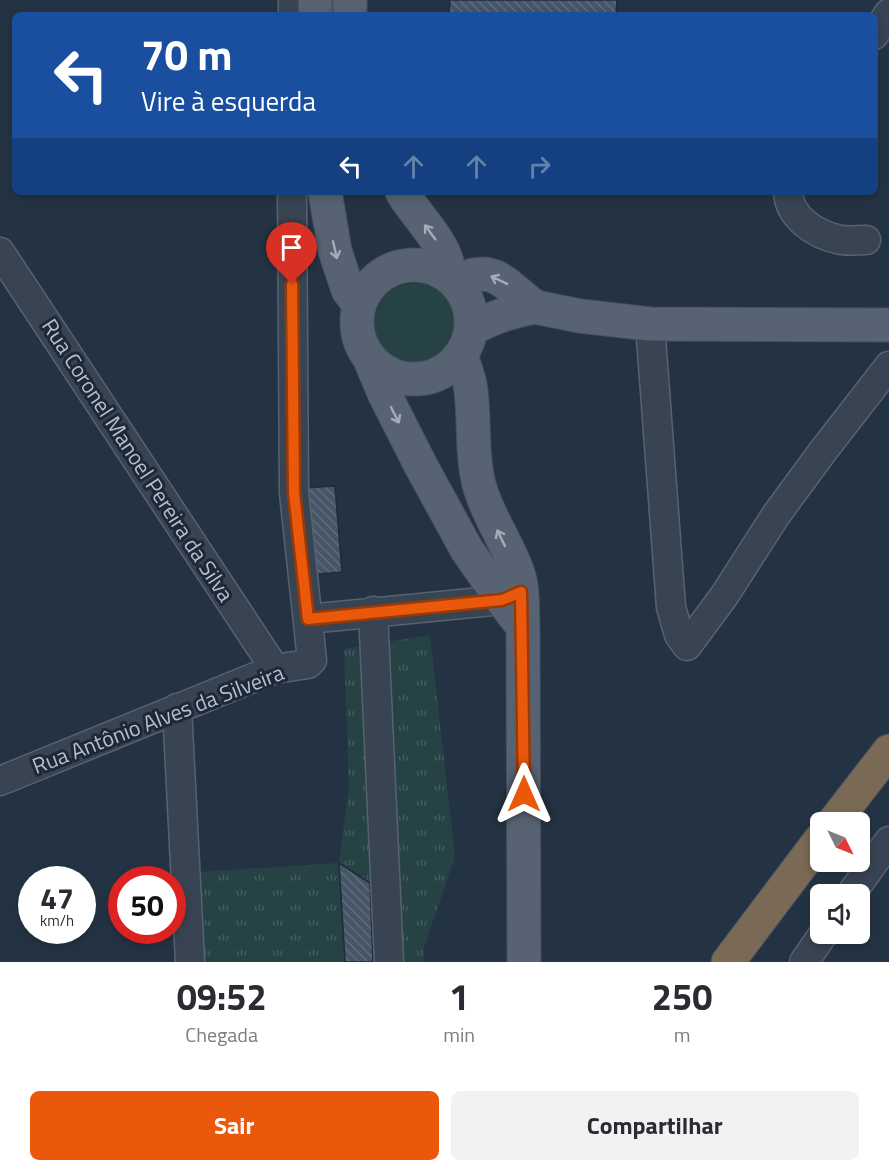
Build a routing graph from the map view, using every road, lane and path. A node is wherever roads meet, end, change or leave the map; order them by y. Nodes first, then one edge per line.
1 (889, 13) edge
2 (878, 29) edge
3 (291, 195) edge
4 (326, 195) edge
5 (404, 195) edge
6 (788, 195) edge
7 (866, 240) dead end
8 (0, 252) edge
9 (453, 280) junction
10 (11, 289) edge
11 (359, 306) junction
12 (535, 307) junction
13 (650, 324) junction
14 (889, 325) edge
15 (466, 342) junction
16 (371, 362) junction
17 (889, 366) edge
18 (512, 596) junction
19 (372, 612) junction
20 (308, 619) junction
21 (276, 669) junction
22 (177, 708) junction
23 (889, 751) edge
24 (0, 781) edge
25 (842, 812) edge
26 (889, 841) edge
27 (810, 853) edge
28 (859, 884) edge
29 (816, 944) edge
30 (190, 962) edge
31 (389, 962) edge
32 (524, 962) edge
33 (728, 962) edge
34 (804, 962) edge

1 - 2 street
3 - 20 street
4 -> 11 main road
9 -> 5 main road
6 - 7 street
8 - 10 street, Rua Coronel Manoel Pereira da Silva
9 - 11 main road
12 -> 9 main road
9 - 15 main road
10 - 21 street, Rua Coronel Manoel Pereira da Silva
11 - 16 main road
12 - 13 main road
12 - 15 main road
13 - 14 main road
13 - 17 street
15 - 16 main road
18 -> 15 main road
16 -> 18 main road
18 - 19 street
18 - 32 main road
19 - 20 street
19 - 31 street
20 - 21 street, Rua Antônio Alves da Silveira
21 - 22 street, Rua Antônio Alves da Silveira
22 - 24 street, Rua Antônio Alves da Silveira
22 - 30 street
23 - 25 highway
26 - 28 street
27 - 33 highway
29 - 34 street

